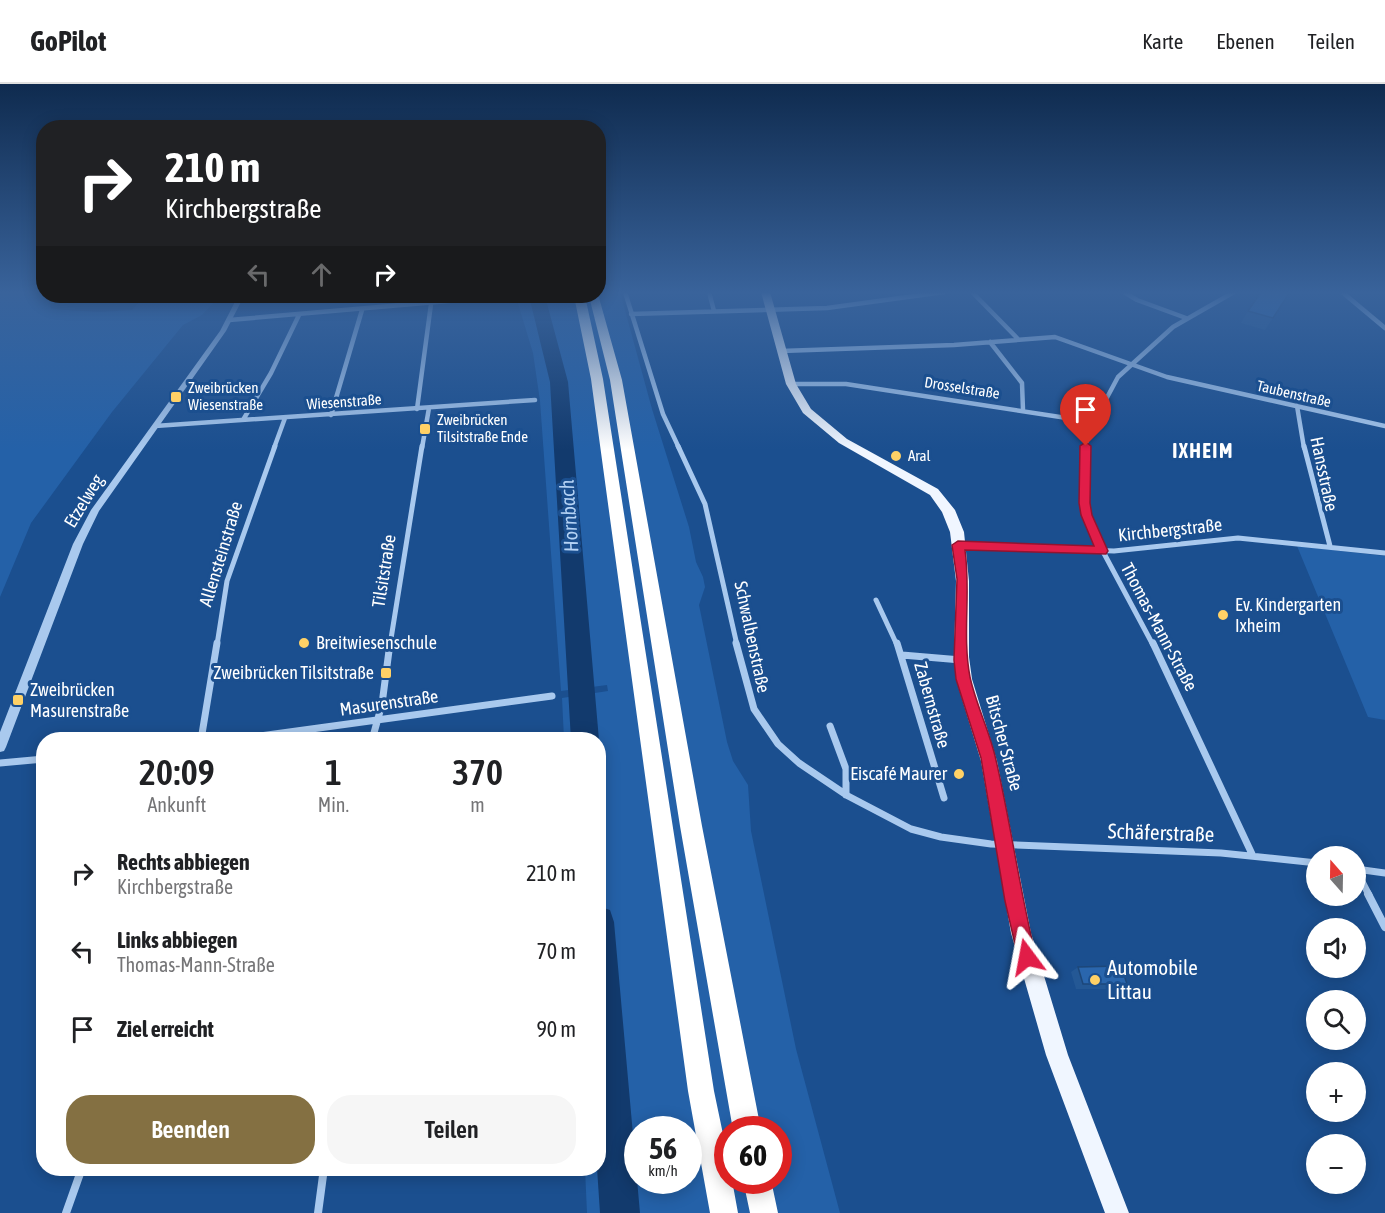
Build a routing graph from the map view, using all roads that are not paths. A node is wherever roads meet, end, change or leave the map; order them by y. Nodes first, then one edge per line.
1 (213, 345) edge
2 (285, 345) edge
3 (352, 345) edge
4 (426, 345) edge
5 (590, 345) edge
6 (607, 345) edge
7 (641, 345) edge
8 (779, 345) edge
9 (928, 345) edge
10 (992, 345) edge
11 (1079, 345) edge
12 (1154, 345) edge
13 (781, 351) junction
14 (1130, 364) junction
15 (791, 384) junction
16 (535, 400) dead end
17 (1297, 406) junction
18 (429, 408) junction
19 (417, 409) junction
20 (1023, 410) junction
21 (331, 415) junction
22 (285, 418) junction
23 (243, 420) junction
24 (1093, 423) junction
25 (155, 426) junction
26 (1385, 426) edge
27 (958, 545) junction
28 (1330, 546) junction
29 (1102, 551) junction
30 (1385, 553) edge
31 (876, 600) dead end
32 (902, 655) junction
33 (961, 660) junction
34 (552, 696) dead end
35 (376, 719) junction
36 (830, 726) dead end
37 (202, 732) edge
38 (286, 732) edge
39 (374, 732) edge
40 (0, 747) edge
41 (36, 760) edge
42 (0, 763) edge
43 (846, 795) junction
44 (944, 798) dead end
45 (1004, 845) junction
46 (1252, 854) junction
47 (1306, 861) edge
48 (1366, 871) edge
49 (1385, 873) edge
50 (1366, 890) edge
51 (1385, 927) edge
52 (744, 1116) edge
53 (79, 1176) edge
54 (323, 1176) edge
55 (760, 1194) edge
56 (66, 1213) edge
57 (318, 1213) edge
58 (724, 1213) edge
59 (764, 1213) edge
60 (1118, 1213) edge

1 - 25 street, Etzelweg
2 - 23 street
3 - 21 street
4 - 19 street
5 - 58 highway
6 - 52 highway
7 - 43 street, Schwalbenstraße
8 - 13 main road, Bitscher Straße
9 - 13 street, Taubenstraße
10 - 20 street
11 - 14 street, Taubenstraße
12 - 14 street, Thomas-Mann-Straße
13 - 15 main road, Bitscher Straße
14 - 17 street, Taubenstraße
14 - 24 street, Thomas-Mann-Straße
15 - 20 street, Drosselstraße
15 - 27 main road, Bitscher Straße
16 - 18 street, Wiesenstraße
17 - 26 street, Taubenstraße
17 - 28 street, Hansstraße
18 - 19 street, Wiesenstraße
18 - 35 street, Tilsitstraße
19 - 21 street, Wiesenstraße
20 - 24 street, Drosselstraße
21 - 22 street, Wiesenstraße
22 - 23 street, Wiesenstraße
22 - 37 street, Allensteinstraße
23 - 25 street, Wiesenstraße
24 - 29 street, Thomas-Mann-Straße
25 - 40 street, Etzelweg
27 - 29 street, Kirchbergstraße
27 - 33 main road, Bitscher Straße
28 - 29 street, Kirchbergstraße
28 - 30 street, Kirchbergstraße
29 - 46 street, Thomas-Mann-Straße
31 - 32 street, Zabernstraße
32 - 33 street, Zabernstraße
32 - 44 street, Zabernstraße
33 - 45 main road, Bitscher Straße
34 - 35 street, Masurenstraße
35 - 38 street, Masurenstraße
35 - 39 street, Tilsitstraße
36 - 43 street
41 - 42 street
43 - 45 street, Schwalbenstraße
45 - 46 street, Schäferstraße
45 - 60 main road, Bitscher Straße
46 - 47 street, Schäferstraße
48 - 49 street
50 - 51 street
53 - 56 street
54 - 57 street
55 - 59 highway

